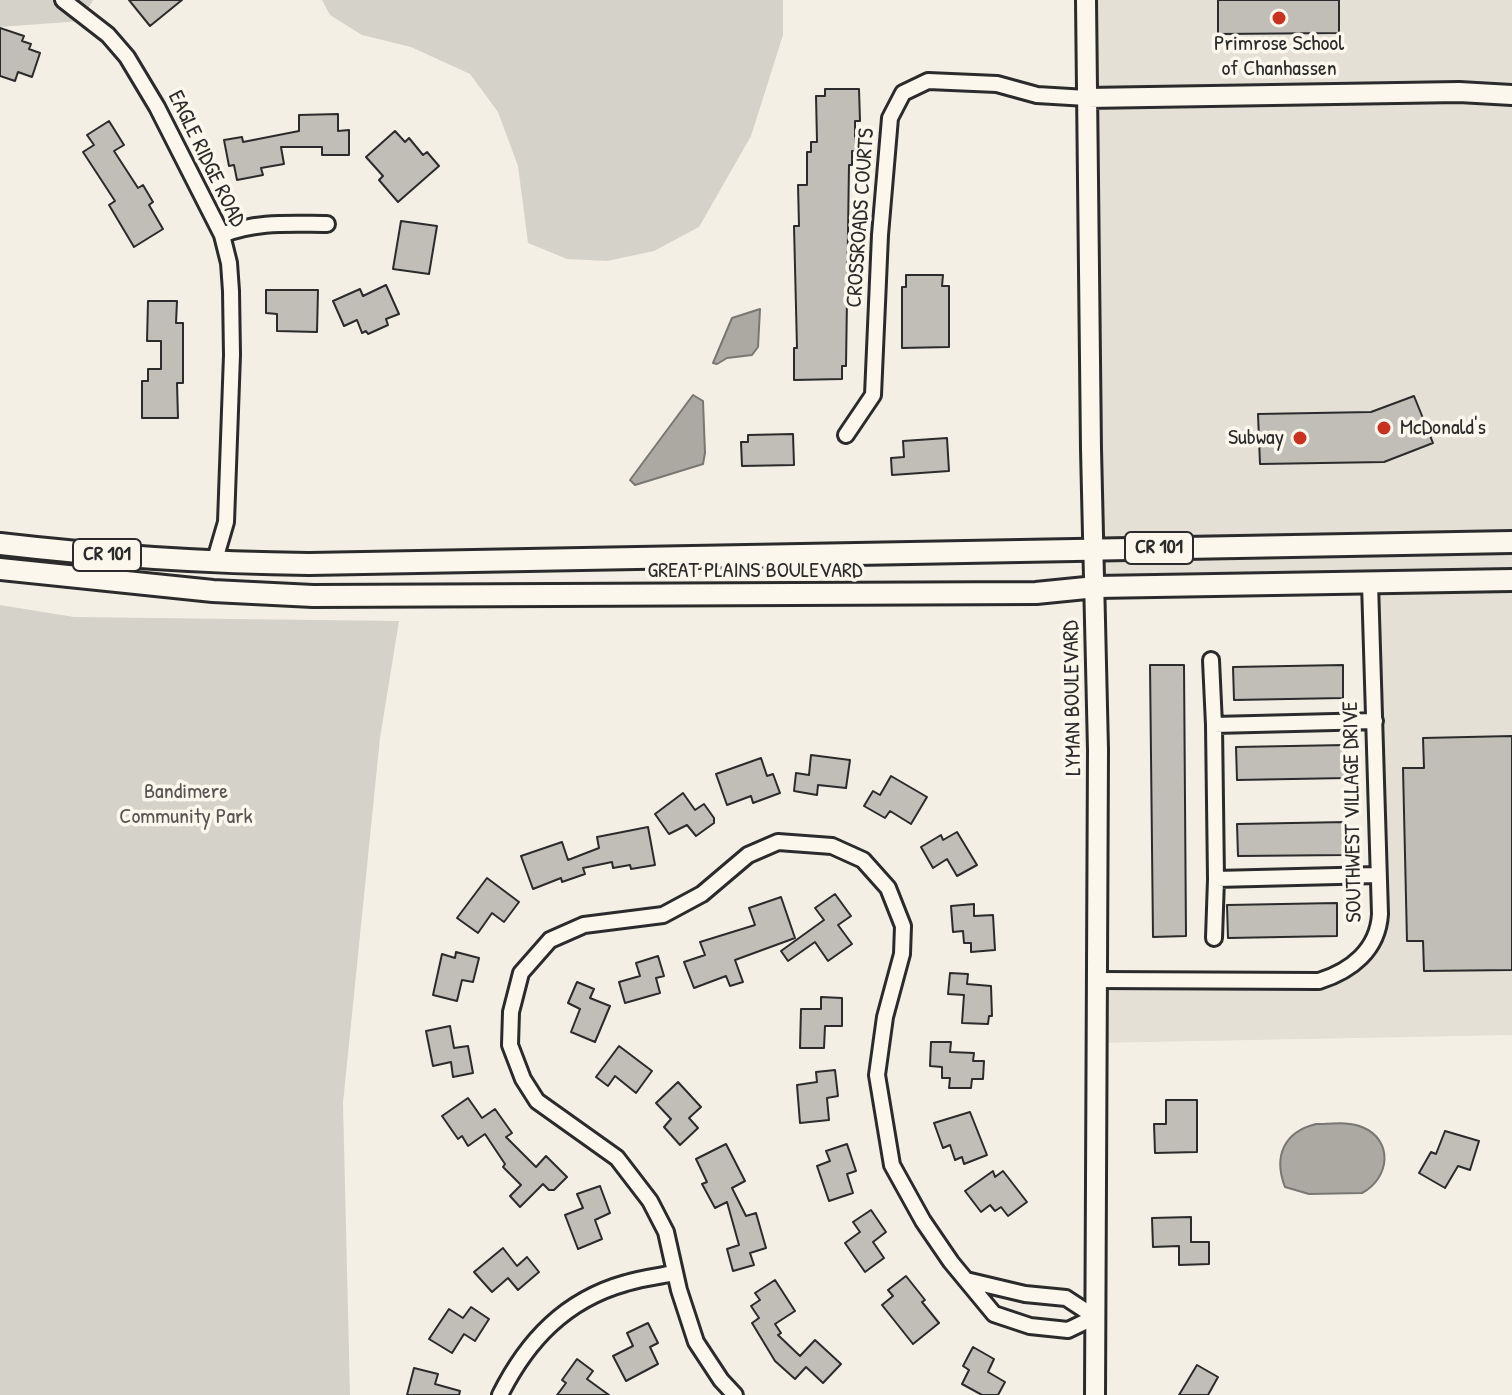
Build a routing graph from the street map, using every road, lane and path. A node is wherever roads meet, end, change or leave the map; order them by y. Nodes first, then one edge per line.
1 (63, 0) edge
2 (1086, 0) edge
3 (1512, 95) edge
4 (1087, 98) junction
5 (327, 224) dead end
6 (222, 235) junction
7 (846, 435) dead end
8 (1512, 542) edge
9 (0, 544) edge
10 (1094, 549) junction
11 (214, 563) junction
12 (0, 569) edge
13 (1512, 580) edge
14 (1370, 583) junction
15 (1096, 587) junction
16 (1211, 660) dead end
17 (1375, 721) junction
18 (1214, 725) junction
19 (1378, 875) junction
20 (1216, 879) junction
21 (1214, 938) dead end
22 (1097, 980) junction
23 (675, 1273) junction
24 (966, 1280) junction
25 (1095, 1317) junction
26 (500, 1395) edge
27 (735, 1395) edge
28 (1095, 1395) edge

1 - 6 street, EAGLE RIDGE ROAD
2 - 4 street, LYMAN BOULEVARD
3 - 4 street
4 - 7 street, CROSSROADS COURTS
4 - 10 street, LYMAN BOULEVARD
5 - 6 street
6 - 11 street, EAGLE RIDGE ROAD
8 - 10 main road, GREAT PLAINS BOULEVARD / CR 101
9 - 11 main road, GREAT PLAINS BOULEVARD / CR 101
10 - 11 main road, GREAT PLAINS BOULEVARD / CR 101
10 - 15 street, LYMAN BOULEVARD
12 - 15 main road, GREAT PLAINS BOULEVARD / CR 101
13 - 14 main road, GREAT PLAINS BOULEVARD / CR 101
14 - 15 main road, GREAT PLAINS BOULEVARD / CR 101
14 - 17 street, SOUTHWEST VILLAGE DRIVE
15 - 22 street, LYMAN BOULEVARD
16 - 18 street
17 - 18 street
17 - 19 street, SOUTHWEST VILLAGE DRIVE
18 - 20 street
19 - 20 street
19 - 22 street, SOUTHWEST VILLAGE DRIVE
20 - 21 street
22 - 25 street, LYMAN BOULEVARD
23 - 24 street
23 - 26 street
23 - 27 street
24 - 25 street
24 - 25 street
25 - 28 street, LYMAN BOULEVARD

